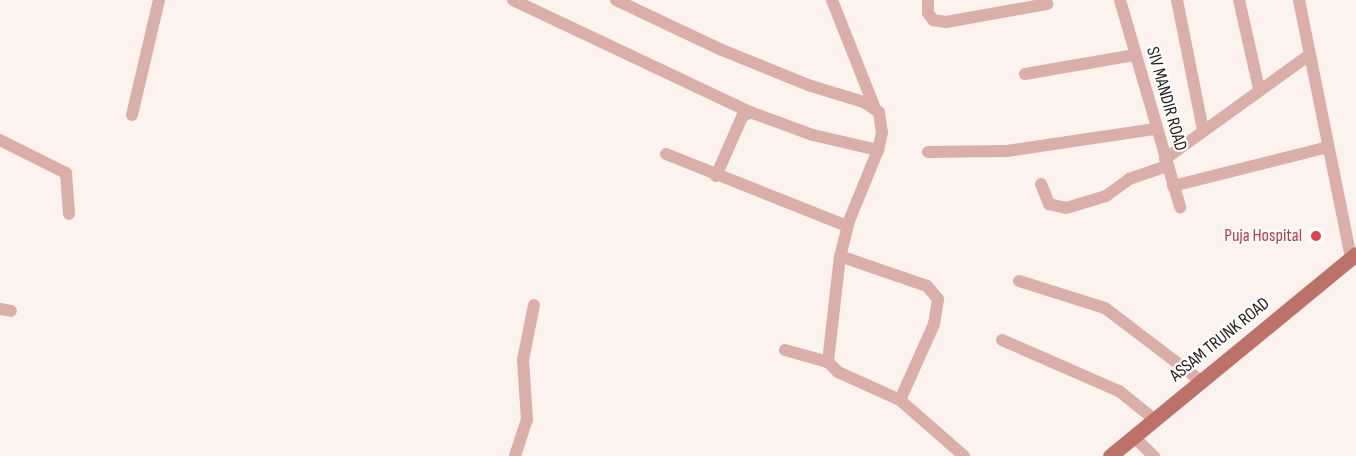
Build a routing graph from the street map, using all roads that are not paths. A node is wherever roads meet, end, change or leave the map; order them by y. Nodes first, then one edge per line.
1 (159, 0) edge
2 (513, 0) edge
3 (616, 0) edge
4 (832, 0) edge
5 (928, 0) edge
6 (1120, 0) edge
7 (1177, 0) edge
8 (1239, 0) edge
9 (1299, 0) edge
10 (1047, 4) dead end
11 (1135, 55) junction
12 (1310, 55) junction
13 (1025, 74) dead end
14 (1259, 89) junction
15 (874, 106) junction
16 (750, 112) junction
17 (132, 115) dead end
18 (1155, 129) junction
19 (1203, 130) junction
20 (0, 140) edge
21 (1328, 147) junction
22 (878, 150) junction
23 (928, 152) dead end
24 (666, 154) dead end
25 (1166, 162) junction
26 (716, 176) junction
27 (1041, 184) dead end
28 (1173, 186) junction
29 (1180, 207) dead end
30 (69, 214) dead end
31 (847, 226) junction
32 (840, 256) junction
33 (1353, 256) edge
34 (1019, 281) dead end
35 (534, 305) dead end
36 (1002, 340) dead end
37 (784, 350) dead end
38 (828, 362) junction
39 (1201, 381) junction
40 (900, 400) junction
41 (1154, 419) junction
42 (1134, 436) junction
43 (515, 456) edge
44 (964, 456) edge
45 (1110, 456) edge
46 (1154, 456) edge

1 - 17 street
2 - 16 street
3 - 15 street
4 - 15 street
5 - 10 street
6 - 11 street, SIV MANDIR ROAD
7 - 19 street
8 - 14 street
9 - 12 street
11 - 13 street
11 - 18 street, SIV MANDIR ROAD
12 - 14 street
12 - 21 street
14 - 19 street
15 - 22 street
16 - 22 street
16 - 26 street
18 - 23 street
18 - 25 street, SIV MANDIR ROAD
19 - 25 street
20 - 30 street
21 - 28 street
21 - 33 street
22 - 31 street
24 - 26 street
25 - 27 street
25 - 28 street, SIV MANDIR ROAD
26 - 31 street
28 - 29 street, SIV MANDIR ROAD
31 - 32 street
32 - 38 street
32 - 40 street
33 - 39 main road, ASSAM TRUNK ROAD
34 - 39 street
35 - 43 street
36 - 41 street
37 - 38 street
38 - 40 street
39 - 41 main road, ASSAM TRUNK ROAD
40 - 44 street
41 - 42 main road, ASSAM TRUNK ROAD
42 - 45 main road, ASSAM TRUNK ROAD
42 - 46 street

